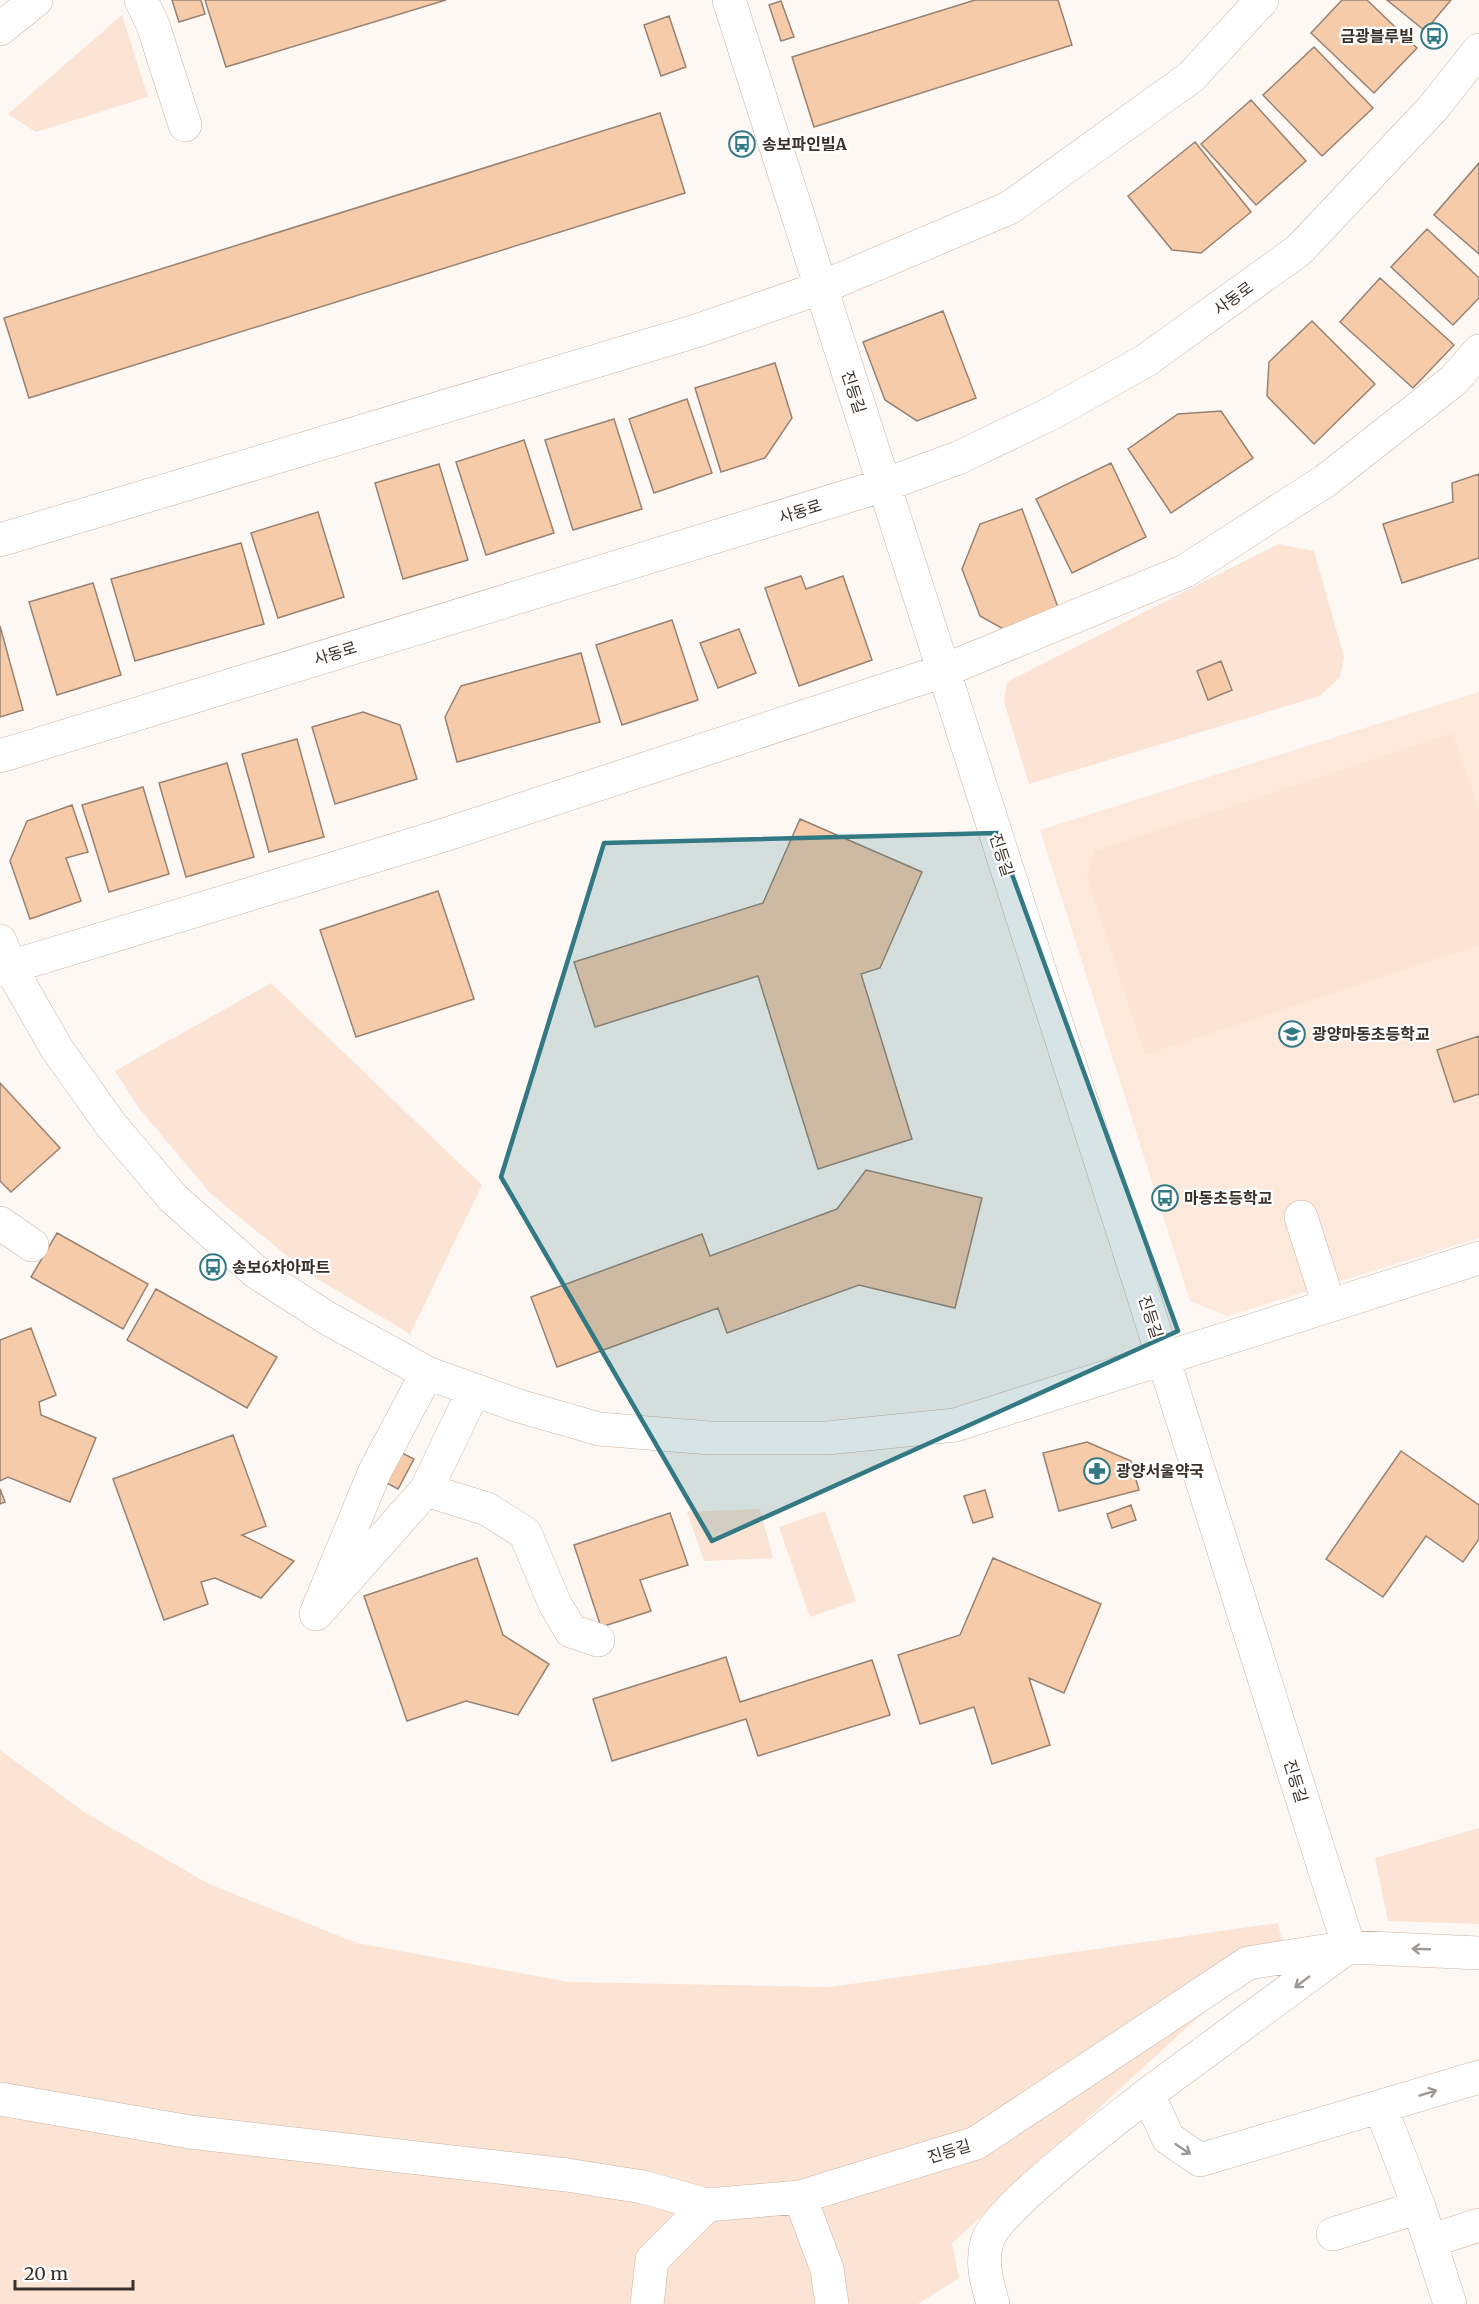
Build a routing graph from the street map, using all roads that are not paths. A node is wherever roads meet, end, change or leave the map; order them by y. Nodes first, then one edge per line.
1 (36, 0) edge
2 (141, 0) edge
3 (729, 0) edge
4 (1262, 0) edge
5 (0, 29) edge
6 (1479, 50) edge
7 (185, 125) dead end
8 (820, 288) junction
9 (1479, 351) edge
10 (884, 485) junction
11 (0, 540) edge
12 (943, 671) junction
13 (0, 756) edge
14 (3, 959) edge
15 (1301, 1217) dead end
16 (0, 1223) edge
17 (32, 1245) dead end
18 (1479, 1258) edge
19 (1329, 1305) junction
20 (1164, 1358) junction
21 (427, 1373) junction
22 (474, 1390) junction
23 (426, 1490) junction
24 (598, 1640) dead end
25 (1348, 1947) junction
26 (1479, 1953) edge
27 (1479, 2077) edge
28 (1148, 2094) junction
29 (0, 2099) edge
30 (1382, 2108) junction
31 (800, 2198) junction
32 (707, 2205) junction
33 (1419, 2207) junction
34 (1479, 2225) edge
35 (1333, 2234) dead end
36 (1430, 2241) junction
37 (647, 2304) edge
38 (832, 2304) edge
39 (993, 2304) edge
40 (1450, 2304) edge

1 - 5 street
2 - 7 street
3 - 8 street, 진등길
4 - 8 street
6 - 10 street, 사동로
8 - 10 street, 진등길
8 - 11 street
9 - 12 street
10 - 12 street, 진등길
10 - 13 street, 사동로
12 - 14 street
12 - 20 street, 진등길
14 - 21 street
15 - 19 street
16 - 17 street
18 - 19 street
19 - 20 street
20 - 22 street
20 - 25 street, 진등길
21 - 22 street
21 - 23 street
22 - 23 street
23 - 24 street
26 -> 25 street
25 -> 28 street
25 - 31 street, 진등길
30 -> 27 street
28 -> 30 street
28 - 39 street
29 - 32 street
30 - 33 street
31 - 32 street, 진등길
31 - 38 street
32 - 37 street
33 - 35 street
33 - 36 street
34 - 36 street
36 - 40 street

